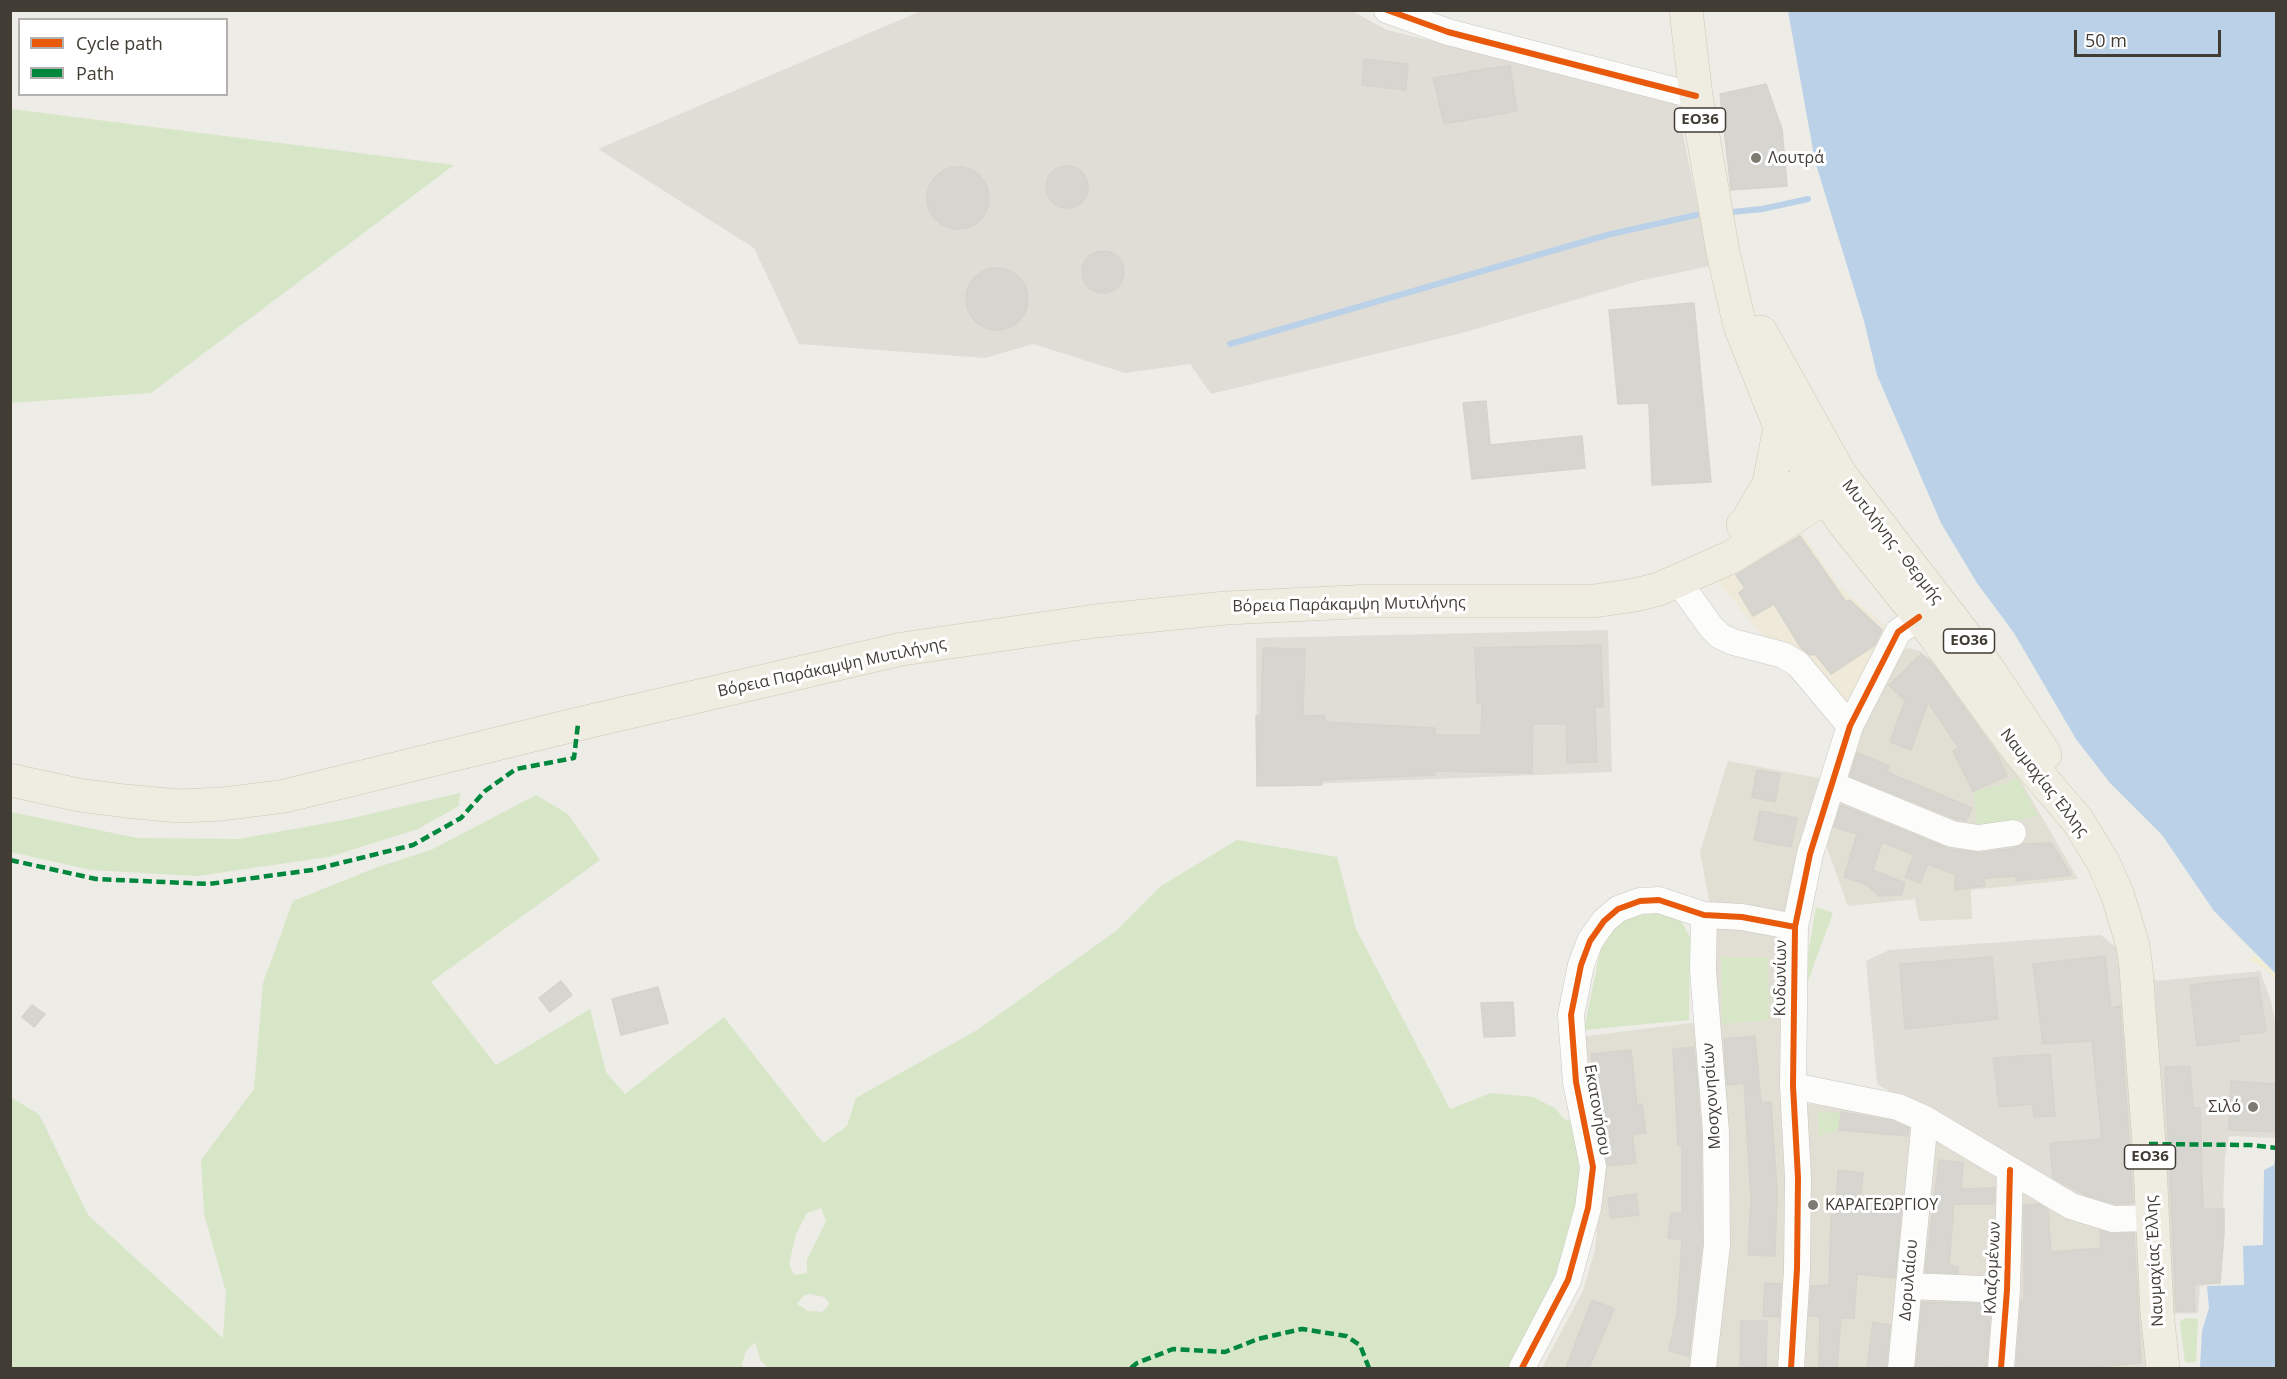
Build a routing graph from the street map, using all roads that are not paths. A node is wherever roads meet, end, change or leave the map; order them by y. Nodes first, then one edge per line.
1 (1387, 10) edge
2 (1686, 10) edge
3 (1696, 96) junction
4 (1723, 252) junction
5 (1780, 427) junction
6 (1826, 482) junction
7 (1744, 524) junction
8 (1688, 576) junction
9 (1919, 617) junction
10 (1850, 726) junction
11 (10, 780) edge
12 (1833, 785) junction
13 (2078, 821) junction
14 (2013, 832) dead end
15 (1704, 915) junction
16 (1795, 927) junction
17 (1793, 1086) junction
18 (1925, 1119) junction
19 (2010, 1170) junction
20 (2152, 1218) junction
21 (1909, 1286) junction
22 (2007, 1290) junction
23 (1522, 1368) edge
24 (1703, 1368) edge
25 (1791, 1368) edge
26 (1901, 1368) edge
27 (2001, 1368) edge
28 (2163, 1368) edge

1 - 3 street
2 - 3 main road, Μυτιλήνης - Θερμής / ΕΟ36
3 - 4 main road, Μυτιλήνης - Θερμής / ΕΟ36
4 - 5 main road, Μυτιλήνης - Θερμής / ΕΟ36
4 - 6 main road, Μυτιλήνης - Θερμής / ΕΟ36
5 - 6 main road, Μυτιλήνης - Θερμής / ΕΟ36
5 - 7 main road
6 - 7 main road, Βόρεια Παράκαμψη Μυτιλήνης
6 - 8 main road, Βόρεια Παράκαμψη Μυτιλήνης
6 - 9 main road, Ναυμαχίας Έλλης / ΕΟ36
6 - 13 main road, Μυτιλήνης - Θερμής / ΕΟ36
7 - 8 main road, Βόρεια Παράκαμψη Μυτιλήνης
8 - 10 street
8 - 11 main road, Βόρεια Παράκαμψη Μυτιλήνης
9 - 10 street, Κυδωνίων
9 - 13 main road, Ναυμαχίας Έλλης / ΕΟ36
10 - 12 street, Κυδωνίων
12 - 14 street
12 - 16 street, Κυδωνίων
13 - 20 main road, Ναυμαχίας Έλλης / ΕΟ36
15 - 16 street
15 - 23 street, Εκατονήσου
15 - 24 street, Μοσχονησίων
16 - 17 street, Κυδωνίων
17 - 18 street
17 - 25 street, Κυδωνίων
18 - 19 street
18 - 21 street, Δορυλαίου
19 - 20 street
19 - 22 street, Κλαζομένων
20 - 28 main road, Ναυμαχίας Έλλης / ΕΟ36
21 - 22 street
21 - 26 street, Δορυλαίου
22 - 27 street, Κλαζομένων

